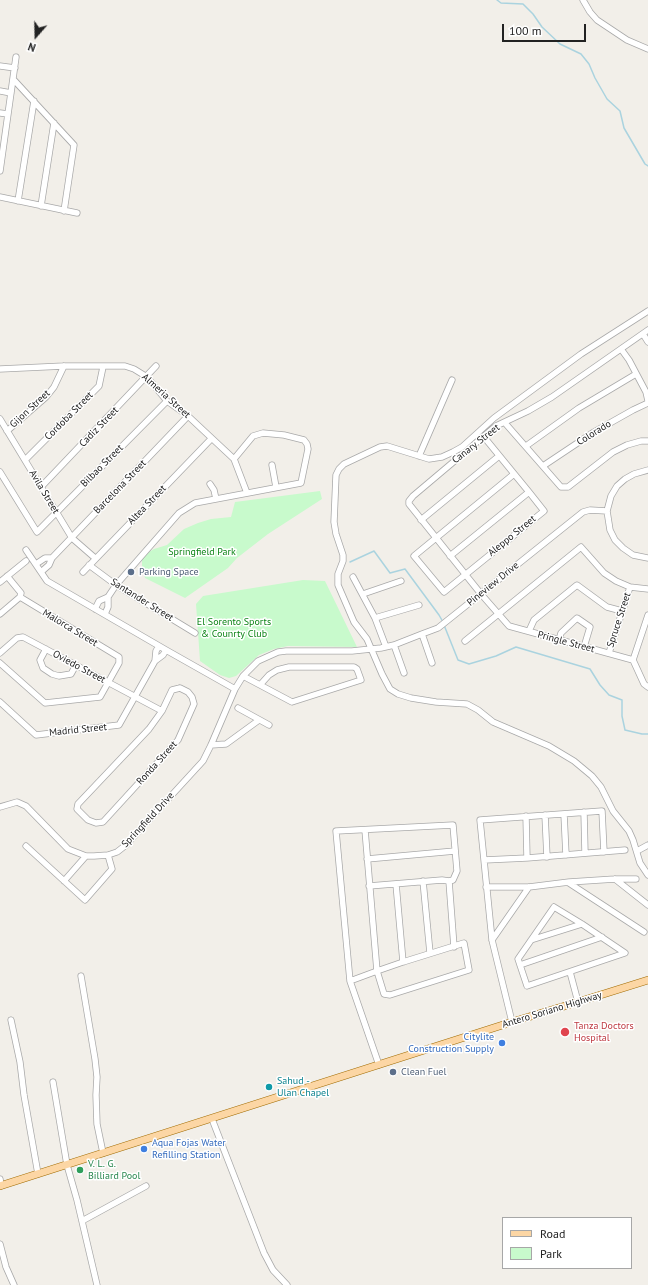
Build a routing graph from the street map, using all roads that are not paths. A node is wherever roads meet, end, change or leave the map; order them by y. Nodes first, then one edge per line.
1 (583, 0) edge
2 (648, 49) edge
3 (16, 57) dead end
4 (0, 66) edge
5 (15, 68) junction
6 (13, 79) junction
7 (0, 92) edge
8 (11, 93) junction
9 (34, 101) junction
10 (0, 112) edge
11 (8, 114) junction
12 (54, 123) junction
13 (2, 137) edge
14 (1, 157) edge
15 (0, 171) edge
16 (0, 197) edge
17 (18, 201) junction
18 (41, 206) junction
19 (64, 210) junction
20 (77, 213) dead end
21 (648, 311) edge
22 (646, 332) edge
23 (648, 342) edge
24 (621, 349) junction
25 (64, 366) junction
26 (156, 366) dead end
27 (103, 367) junction
28 (0, 369) edge
29 (636, 374) junction
30 (147, 377) junction
31 (452, 380) dead end
32 (167, 401) junction
33 (648, 402) edge
34 (188, 416) junction
35 (0, 419) edge
36 (505, 423) junction
37 (7, 431) junction
38 (484, 437) junction
39 (211, 439) junction
40 (648, 440) edge
41 (526, 446) junction
42 (419, 456) junction
43 (499, 456) junction
44 (234, 459) junction
45 (25, 460) junction
46 (272, 465) dead end
47 (543, 466) junction
48 (648, 470) edge
49 (0, 472) edge
50 (514, 474) junction
51 (210, 484) dead end
52 (41, 486) junction
53 (276, 487) junction
54 (529, 492) junction
55 (247, 493) junction
56 (216, 499) junction
57 (607, 511) junction
58 (56, 513) junction
59 (421, 520) junction
60 (72, 538) junction
61 (435, 538) junction
62 (26, 550) dead end
63 (450, 556) junction
64 (52, 558) junction
65 (96, 558) junction
66 (648, 558) edge
67 (26, 561) dead end
68 (36, 564) junction
69 (89, 565) junction
70 (41, 572) junction
71 (83, 572) dead end
72 (465, 575) junction
73 (7, 576) junction
74 (353, 577) dead end
75 (402, 581) dead end
76 (0, 582) edge
77 (116, 585) junction
78 (630, 587) junction
79 (648, 589) edge
80 (363, 594) junction
81 (481, 594) junction
82 (20, 597) junction
83 (108, 597) junction
84 (419, 605) dead end
85 (95, 608) junction
86 (622, 611) junction
87 (0, 614) edge
88 (105, 614) junction
89 (498, 614) junction
90 (648, 615) edge
91 (375, 618) junction
92 (529, 631) junction
93 (195, 633) dead end
94 (422, 634) junction
95 (559, 640) junction
96 (465, 641) dead end
97 (394, 645) junction
98 (159, 646) junction
99 (584, 646) junction
100 (386, 647) junction
101 (46, 649) junction
102 (372, 649) junction
103 (166, 650) junction
104 (0, 653) edge
105 (609, 653) junction
106 (633, 660) junction
107 (155, 661) junction
108 (0, 663) edge
109 (432, 663) dead end
110 (76, 665) junction
111 (404, 673) dead end
112 (243, 676) junction
113 (108, 683) junction
114 (260, 685) junction
115 (648, 687) edge
116 (235, 689) junction
117 (135, 697) junction
118 (0, 702) edge
119 (238, 708) dead end
120 (162, 711) junction
121 (260, 720) junction
122 (269, 726) dead end
123 (211, 745) junction
124 (0, 807) edge
125 (584, 812) junction
126 (564, 814) junction
127 (545, 815) junction
128 (526, 816) junction
129 (365, 830) junction
130 (648, 845) edge
131 (26, 846) dead end
132 (625, 850) dead end
133 (455, 851) junction
134 (637, 851) junction
135 (604, 852) junction
136 (585, 853) junction
137 (108, 855) junction
138 (566, 855) junction
139 (86, 856) junction
140 (547, 857) junction
141 (527, 858) junction
142 (367, 859) junction
143 (484, 860) junction
144 (648, 875) edge
145 (615, 879) junction
146 (636, 879) dead end
147 (64, 881) junction
148 (423, 881) junction
149 (449, 881) junction
150 (569, 882) junction
151 (396, 884) junction
152 (369, 886) junction
153 (486, 887) junction
154 (529, 887) junction
155 (648, 905) edge
156 (582, 924) junction
157 (644, 932) dead end
158 (602, 937) junction
159 (492, 940) junction
160 (531, 940) junction
161 (454, 947) junction
162 (430, 953) junction
163 (402, 962) junction
164 (520, 965) junction
165 (377, 971) junction
166 (570, 972) junction
167 (81, 976) dead end
168 (648, 980) edge
169 (350, 981) junction
170 (578, 1002) junction
171 (11, 1020) dead end
172 (512, 1022) junction
173 (379, 1065) junction
174 (53, 1082) dead end
175 (212, 1119) junction
176 (103, 1153) junction
177 (67, 1165) junction
178 (38, 1174) junction
179 (0, 1184) edge
180 (146, 1186) dead end
181 (82, 1221) junction
182 (0, 1244) edge
183 (14, 1285) edge
184 (97, 1285) edge
185 (287, 1285) edge

1 - 2 street
3 - 5 street
4 - 5 street
5 - 6 street
6 - 8 street
6 - 9 street
7 - 8 street
8 - 11 street
9 - 12 street
9 - 17 street
10 - 11 street
11 - 13 street
12 - 18 street
12 - 19 street
13 - 14 street
14 - 15 street
16 - 17 street
17 - 18 street
18 - 19 street
19 - 20 street
21 - 42 street
22 - 23 street
22 - 24 street, Canary Street
24 - 29 street
24 - 36 street, Canary Street
25 - 27 street, Almeria Street
25 - 28 street, Almeria Street
25 - 37 street, Gijon Street
26 - 30 street, Cadiz Street
27 - 30 street, Almeria Street
27 - 45 street, Cordoba Street
29 - 33 street
29 - 41 street
30 - 32 street, Almeria Street
30 - 52 street, Cadiz Street
31 - 42 street
32 - 34 street, Almeria Street
32 - 58 street, Bilbao Street
33 - 47 street, Colorado
34 - 39 street, Almeria Street
34 - 60 street, Barcelona Street
35 - 37 street, Avila Street
36 - 38 street, Canary Street
36 - 41 street
37 - 45 street, Avila Street
38 - 43 street, Aleppo Street
38 - 59 street, Canary Street
39 - 44 street, Almeria Street
39 - 65 street, Altea Street
40 - 47 street
41 - 47 street
42 - 102 street
43 - 50 street, Aleppo Street
43 - 59 street
44 - 53 street
44 - 55 street, Almeria Street
45 - 52 street, Avila Street
46 - 53 street
48 - 57 street
49 - 58 street, Bilbao Street
50 - 54 street, Aleppo Street
50 - 61 street
51 - 56 street
52 - 58 street, Avila Street
53 - 55 street
54 - 63 street
54 - 72 street, Aleppo Street
55 - 56 street
56 - 77 street
57 - 66 street
57 - 81 street, Pineview Drive
58 - 60 street, Avila Street
59 - 61 street, Canary Street
60 - 64 street, Barcelona Street
60 - 65 street, Avila Street
61 - 63 street, Canary Street
61 - 72 street, Aleppo Street
62 - 68 street
63 - 72 street, Canary Street
64 - 68 street, Barcelona Street
64 - 70 street, Barcelona Street
65 - 69 street, Altea Street
67 - 73 street
68 - 70 street
69 - 71 street, Altea Street
69 - 77 street, Santander Street
70 - 85 street
72 - 81 street, Canary Street
73 - 76 street
73 - 82 street
74 - 80 street
75 - 80 street
77 - 83 street
77 - 93 street, Santander Street
78 - 79 street
78 - 86 street, Spruce Street
78 - 89 street
80 - 91 street
81 - 89 street, Pringle Street
81 - 94 street, Pineview Drive
82 - 87 street
82 - 113 street, Malorca Street
83 - 85 street
83 - 88 street
84 - 91 street
85 - 88 street
86 - 92 street
86 - 105 street, Spruce Street
88 - 98 street
89 - 92 street, Pringle Street
89 - 96 street
90 - 106 street
91 - 100 street
92 - 95 street, Pringle Street
94 - 97 street, Pineview Drive
94 - 109 street
95 - 99 street, Pringle Street
95 - 99 street
97 - 100 street, Pineview Drive
97 - 111 street
98 - 103 street
98 - 107 street, Madrid Street
99 - 105 street, Pringle Street
100 - 102 street, Pineview Drive
101 - 104 street, Oviedo Street
101 - 110 street, Oviedo Street
101 - 110 street
102 - 112 street, Springfield Drive
102 - 134 street
103 - 107 street, Madrid Street
103 - 116 street
105 - 106 street, Pringle Street
106 - 115 street
107 - 117 street, Madrid Street
108 - 113 street
110 - 113 street, Oviedo Street
112 - 114 street
112 - 116 street, Springfield Drive
113 - 117 street, Oviedo Street
114 - 114 street
116 - 123 street, Springfield Drive
117 - 118 street, Madrid Street
117 - 120 street, Oviedo Street
119 - 121 street
120 - 120 street, Ronda Street
121 - 122 street
121 - 123 street
123 - 137 street, Springfield Drive
124 - 139 street, Springfield Drive
125 - 126 street
125 - 135 street
125 - 136 street
126 - 127 street
126 - 138 street
127 - 128 street
127 - 140 street
128 - 141 street
128 - 143 street
129 - 133 street
129 - 142 street
129 - 169 street
130 - 134 street
131 - 147 street
132 - 135 street
133 - 142 street
133 - 149 street
134 - 144 street
135 - 136 street
136 - 138 street
137 - 139 street, Springfield Drive
137 - 147 street
138 - 140 street
139 - 147 street
140 - 141 street
141 - 143 street
142 - 152 street
143 - 153 street
145 - 146 street
145 - 150 street
145 - 155 street
148 - 149 street
148 - 151 street
148 - 162 street
149 - 161 street
150 - 154 street
150 - 157 street
151 - 152 street
151 - 163 street
152 - 165 street
153 - 154 street
153 - 159 street
154 - 159 street
156 - 158 street
156 - 160 street
156 - 160 street
158 - 164 street
158 - 166 street
159 - 172 street
160 - 164 street
161 - 162 street
161 - 165 street
162 - 163 street
163 - 165 street
164 - 166 street
165 - 169 street
166 - 170 street
167 - 176 street
168 - 170 main road, Antero Soriano Highway
169 - 173 street
170 - 172 main road, Antero Soriano Highway
171 - 178 street
172 - 173 main road, Antero Soriano Highway
173 - 175 main road, Antero Soriano Highway
174 - 177 street
175 - 176 main road, Antero Soriano Highway
175 - 185 street
176 - 177 main road, Antero Soriano Highway
177 - 178 main road, Antero Soriano Highway
177 - 181 street
178 - 179 main road, Antero Soriano Highway
180 - 181 street
181 - 184 street
182 - 183 street

